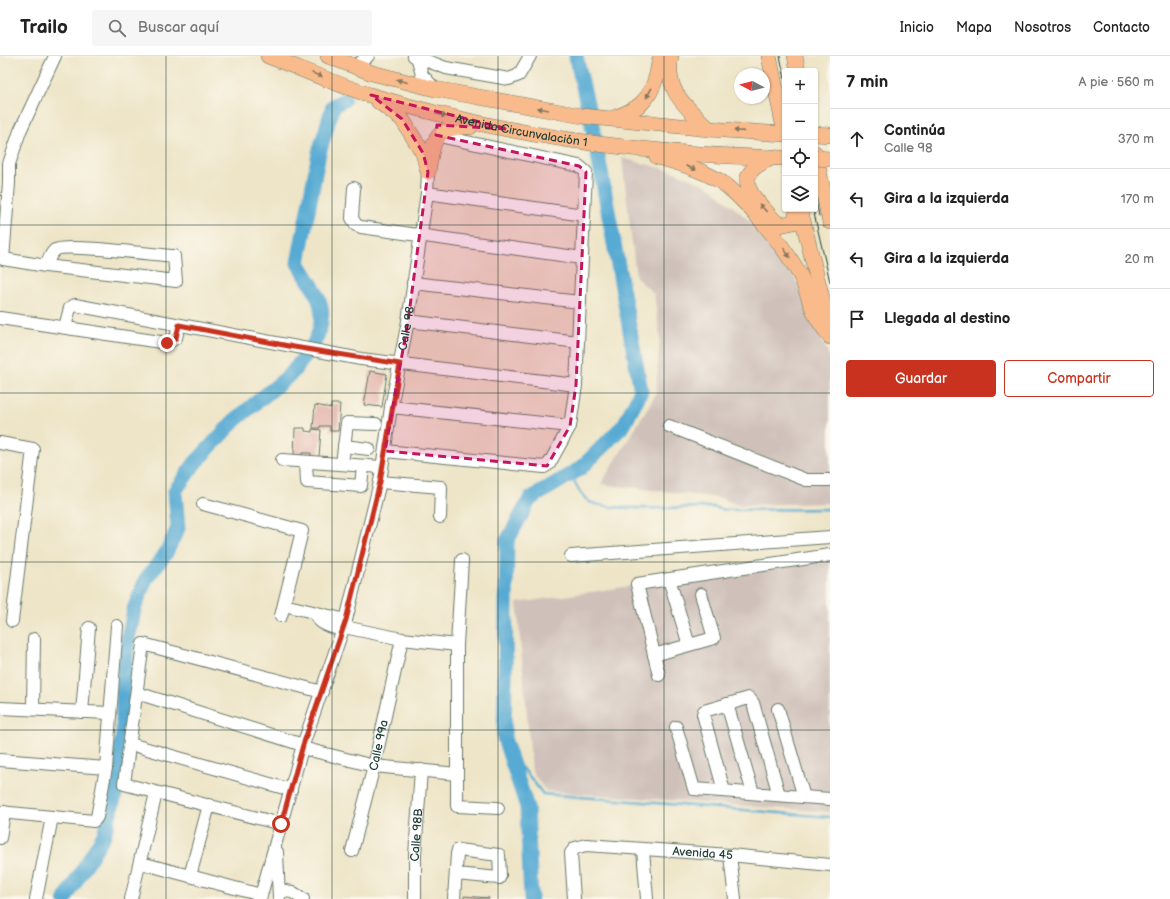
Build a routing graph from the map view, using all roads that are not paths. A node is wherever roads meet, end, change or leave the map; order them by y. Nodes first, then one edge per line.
1 (55, 56) edge
2 (268, 56) edge
3 (328, 56) edge
4 (368, 56) edge
5 (416, 56) edge
6 (530, 56) edge
7 (661, 56) edge
8 (671, 56) edge
9 (764, 56) edge
10 (769, 56) edge
11 (356, 66) junction
12 (775, 84) junction
13 (435, 89) junction
14 (371, 96) junction
15 (606, 120) junction
16 (782, 128) edge
17 (508, 129) junction
18 (709, 129) junction
19 (782, 134) edge
20 (439, 136) junction
21 (613, 147) junction
22 (780, 158) edge
23 (818, 158) edge
24 (830, 159) edge
25 (818, 166) edge
26 (428, 172) junction
27 (354, 188) dead end
28 (427, 193) junction
29 (798, 212) edge
30 (800, 212) edge
31 (584, 215) junction
32 (829, 216) edge
33 (421, 234) junction
34 (582, 258) junction
35 (46, 266) junction
36 (413, 283) junction
37 (580, 302) junction
38 (0, 318) edge
39 (408, 321) junction
40 (179, 325) junction
41 (830, 325) edge
42 (65, 327) junction
43 (830, 337) edge
44 (578, 342) junction
45 (400, 364) junction
46 (576, 385) junction
47 (391, 407) junction
48 (376, 424) dead end
49 (570, 426) junction
50 (669, 426) dead end
51 (0, 443) edge
52 (344, 446) junction
53 (369, 449) dead end
54 (385, 451) junction
55 (282, 460) dead end
56 (306, 462) junction
57 (338, 464) junction
58 (363, 466) junction
59 (382, 467) junction
60 (830, 480) edge
61 (380, 482) junction
62 (332, 484) junction
63 (203, 504) dead end
64 (440, 517) dead end
65 (830, 537) edge
66 (830, 555) edge
67 (571, 556) dead end
68 (462, 560) dead end
69 (669, 579) junction
70 (701, 594) dead end
71 (12, 621) dead end
72 (344, 625) junction
73 (116, 626) dead end
74 (89, 628) dead end
75 (34, 639) dead end
76 (402, 639) junction
77 (457, 645) junction
78 (689, 645) junction
79 (654, 655) junction
80 (659, 675) dead end
81 (322, 692) junction
82 (137, 693) junction
83 (727, 704) junction
84 (0, 708) edge
85 (33, 709) junction
86 (778, 709) dead end
87 (82, 712) junction
88 (109, 713) junction
89 (676, 727) dead end
90 (130, 744) junction
91 (302, 746) junction
92 (0, 760) edge
93 (374, 766) junction
94 (106, 768) junction
95 (421, 770) junction
96 (457, 774) junction
97 (291, 790) junction
98 (724, 791) junction
99 (156, 793) junction
100 (753, 793) junction
101 (779, 795) junction
102 (804, 797) junction
103 (830, 799) edge
104 (210, 805) junction
105 (498, 808) dead end
106 (2, 812) edge
107 (52, 817) junction
108 (281, 824) junction
109 (0, 838) edge
110 (276, 843) junction
111 (643, 850) junction
112 (352, 851) dead end
113 (730, 855) junction
114 (141, 863) junction
115 (830, 864) edge
116 (456, 874) dead end
117 (190, 876) junction
118 (279, 894) edge
119 (260, 897) edge
120 (36, 899) edge
121 (131, 899) edge
122 (302, 899) edge
123 (415, 899) edge
124 (454, 899) edge
125 (574, 899) edge
126 (647, 899) edge
127 (735, 899) edge

1 - 35 street
2 -> 14 main road, Avenida Circunvalación 1
3 - 11 main road, Avenida Circunvalación 1
4 - 11 street
5 - 6 street
5 - 13 street
7 -> 15 main road
8 - 18 main road
9 - 12 main road
10 - 12 main road
13 -> 11 main road, Avenida Circunvalación 1
12 - 16 main road
15 -> 13 main road, Avenida Circunvalación 1
14 -> 17 main road, Avenida Circunvalación 1
14 - 26 main road
15 - 18 main road, Avenida Circunvalación 1
17 - 20 main road
17 - 21 main road, Avenida Circunvalación 1
19 -> 18 main road, Avenida Circunvalación 1
20 - 26 main road
20 - 31 street
21 - 22 main road, Avenida Circunvalación 1
21 -> 43 main road
29 -> 22 main road
23 - 24 main road, bridge
25 - 32 main road
26 - 28 street, Calle 98
27 - 33 street
28 - 31 street
28 - 33 street, Calle 98
30 - 41 main road
31 - 34 street
33 - 34 street
33 - 36 street, Calle 98
34 - 37 street
35 - 35 street
36 - 37 street
36 - 39 street, Calle 98
37 - 44 street
38 - 42 street
39 - 44 street
39 - 45 street, Calle 98
40 - 42 street
40 - 42 street
40 - 45 street
44 - 46 street
45 - 46 street
45 - 47 street, Calle 98
46 - 49 street
47 - 49 street
47 - 54 street, Calle 98
48 - 52 street
49 - 54 street
50 - 60 street
51 - 71 street
52 - 53 street
52 - 57 street
54 - 59 street, Calle 98
55 - 56 street
56 - 57 street
56 - 62 street
57 - 58 street
57 - 62 street
58 - 59 street
58 - 62 street
59 - 61 street, Calle 98
61 - 64 street
61 - 72 street, Calle 98
63 - 72 street
65 - 67 street
66 - 69 street
68 - 77 street
69 - 78 street
69 - 79 street
70 - 78 street
72 - 76 street
72 - 81 street, Calle 98
73 - 88 street
74 - 87 street
75 - 85 street
76 - 77 street
76 - 93 street, Calle 99a
77 - 96 street
78 - 79 street
79 - 80 street
81 - 82 street
81 - 91 street, Calle 98
82 - 90 street
82 - 91 street
83 - 98 street
83 - 100 street
83 - 101 street
84 - 85 street
85 - 87 street
86 - 102 street
87 - 88 street
88 - 94 street
89 - 98 street
90 - 97 street
90 - 99 street
91 - 93 street
91 - 97 street, Calle 98
92 - 94 street
93 - 95 street
93 - 112 street, Calle 99a
94 - 107 street
95 - 96 street
95 - 123 street, Calle 98B
96 - 105 street
97 - 108 street, Calle 98
98 - 100 street
99 - 104 street
99 - 114 street
100 - 101 street
101 - 102 street
102 - 103 street
104 - 108 street
104 - 117 street
106 - 107 street
106 - 109 street
107 - 120 street
108 - 110 street, Calle 98
110 - 118 street
110 - 119 street, Calle 98
111 - 113 street, Avenida 45
111 - 125 street, Avenida 45
111 - 126 street
113 - 115 street, Avenida 45
113 - 127 street
114 - 117 street
114 - 121 street
116 - 124 street
117 - 119 street
118 - 122 street

